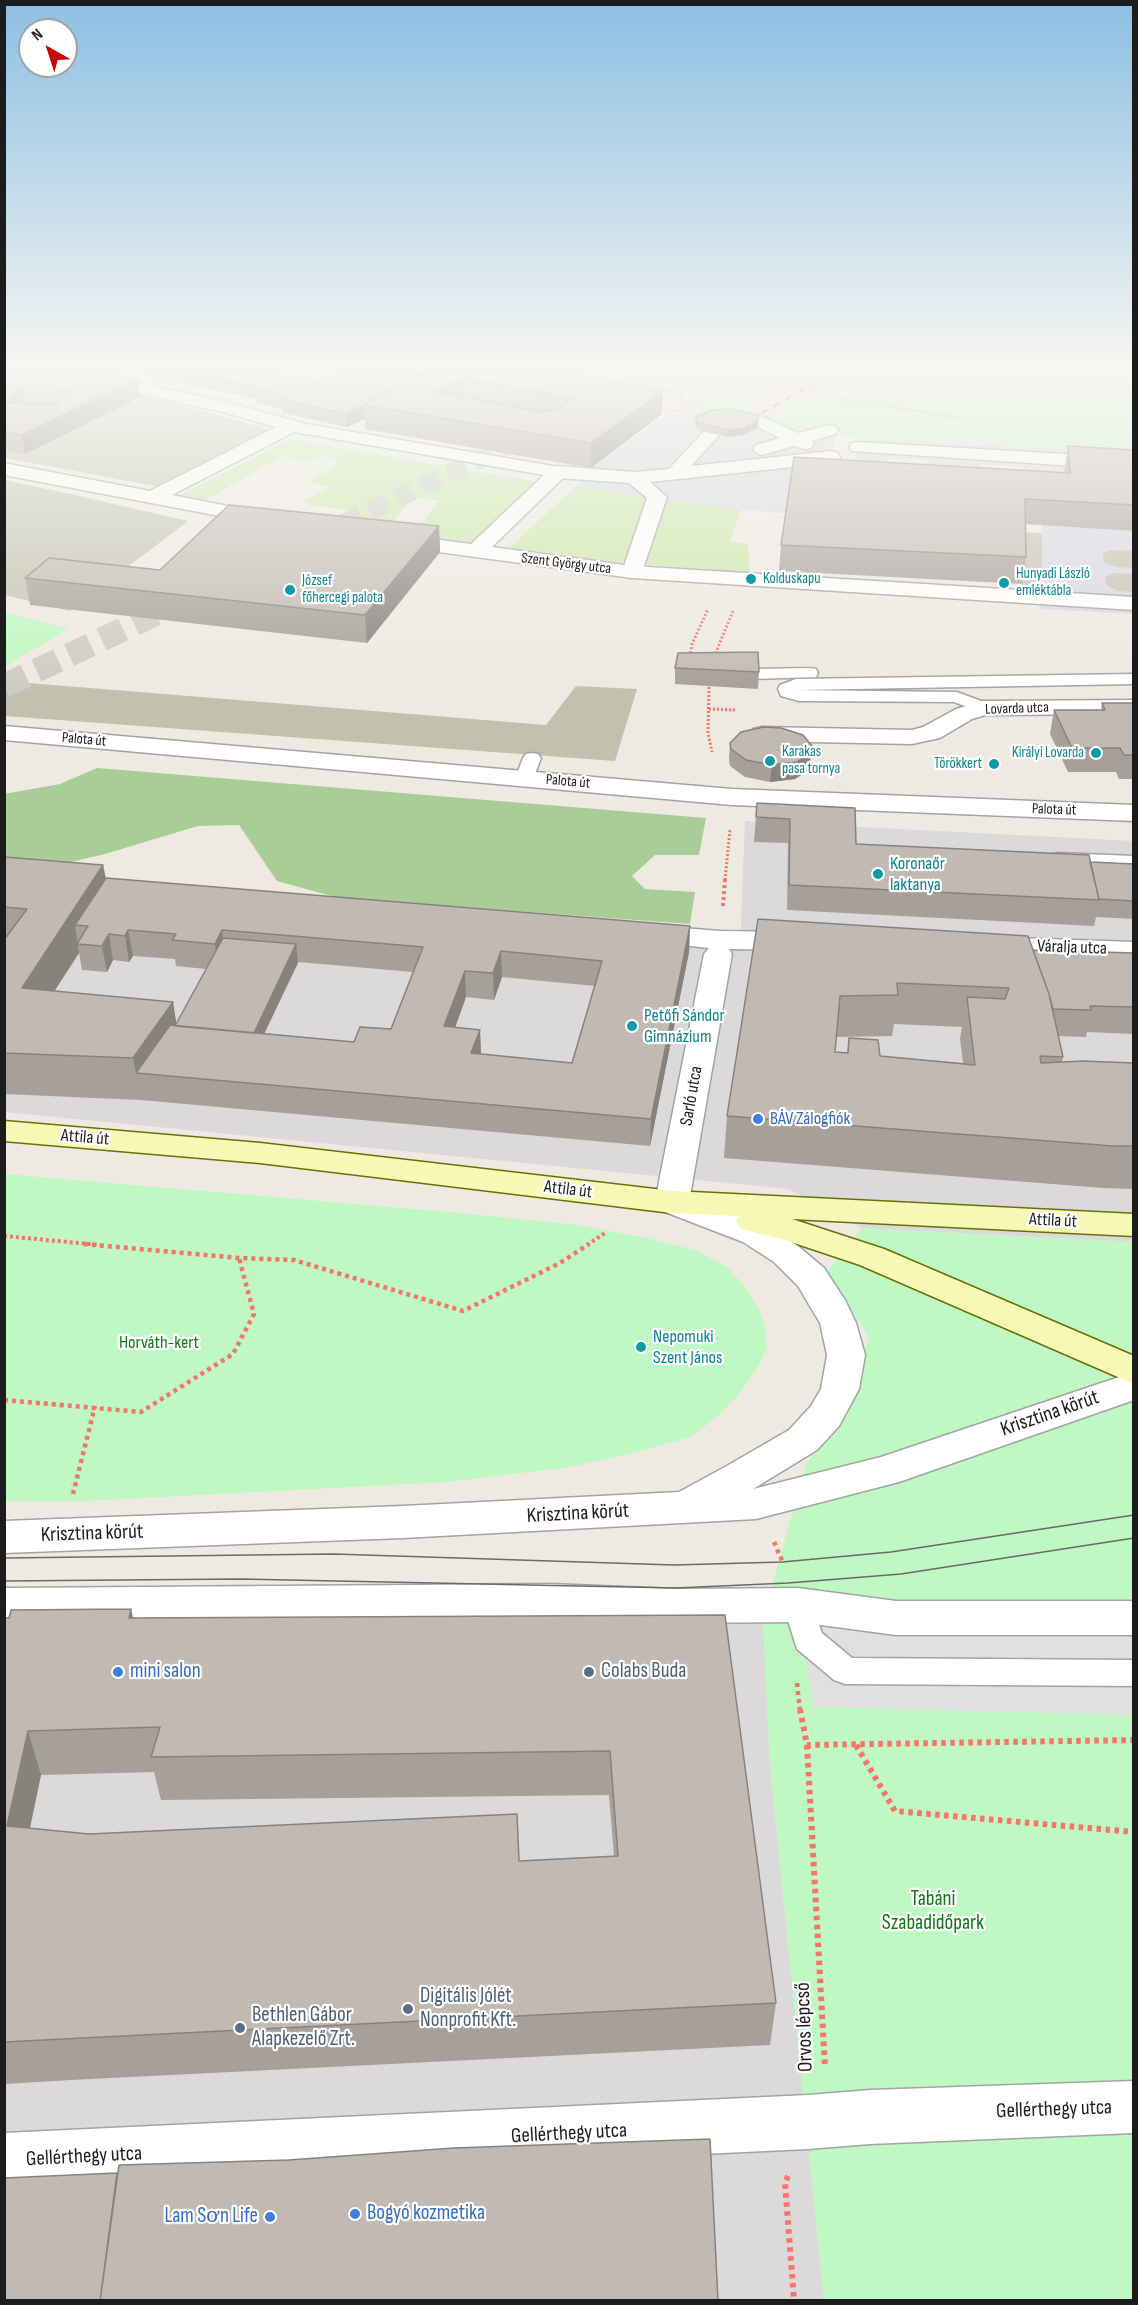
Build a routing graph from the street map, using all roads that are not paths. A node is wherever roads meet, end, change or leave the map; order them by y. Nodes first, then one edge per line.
1 (634, 478) edge
2 (55, 479) edge
3 (189, 479) edge
4 (551, 479) edge
5 (153, 497) junction
6 (287, 523) tunnel mouth
7 (372, 537) edge
8 (475, 552) junction
9 (632, 572) junction
10 (1134, 604) edge
11 (1134, 669) edge
12 (753, 674) edge
13 (1134, 679) edge
14 (1134, 707) edge
15 (982, 708) junction
16 (4, 733) edge
17 (762, 734) edge
18 (1134, 813) edge
19 (1041, 858) edge
20 (1134, 862) edge
21 (626, 932) edge
22 (826, 942) edge
23 (968, 945) edge
24 (719, 947) junction
25 (1134, 951) edge
26 (4, 1131) edge
27 (672, 1202) junction
28 (1134, 1225) edge
29 (1134, 1371) edge
30 (1134, 1386) edge
31 (683, 1506) junction
32 (4, 1537) edge
33 (4, 1605) edge
34 (798, 1605) junction
35 (1134, 1618) edge
36 (1134, 1672) edge
37 (1134, 2107) edge
38 (4, 2160) edge

1 - 9 street
2 - 5 street
3 - 5 street
4 - 8 street
5 - 6 street
7 - 8 street, Szent György utca
8 - 9 street, Szent György utca
9 - 10 street, Szent György utca
11 - 12 lane
13 - 15 lane
14 - 15 street, Lovarda utca
15 - 17 street, Lovarda utca
16 - 18 street, Palota út
19 - 20 lane
21 - 24 street
22 - 24 street
23 - 25 street, Váralja utca
24 - 27 street, Sarló utca
26 - 27 main road, Attila út
27 - 28 main road, Attila út
27 - 29 main road
27 - 31 street
30 - 31 street, Krisztina körút
31 - 32 street, Krisztina körút
33 - 34 street
34 - 35 street
34 - 36 lane
37 - 38 street, Gellérthegy utca

